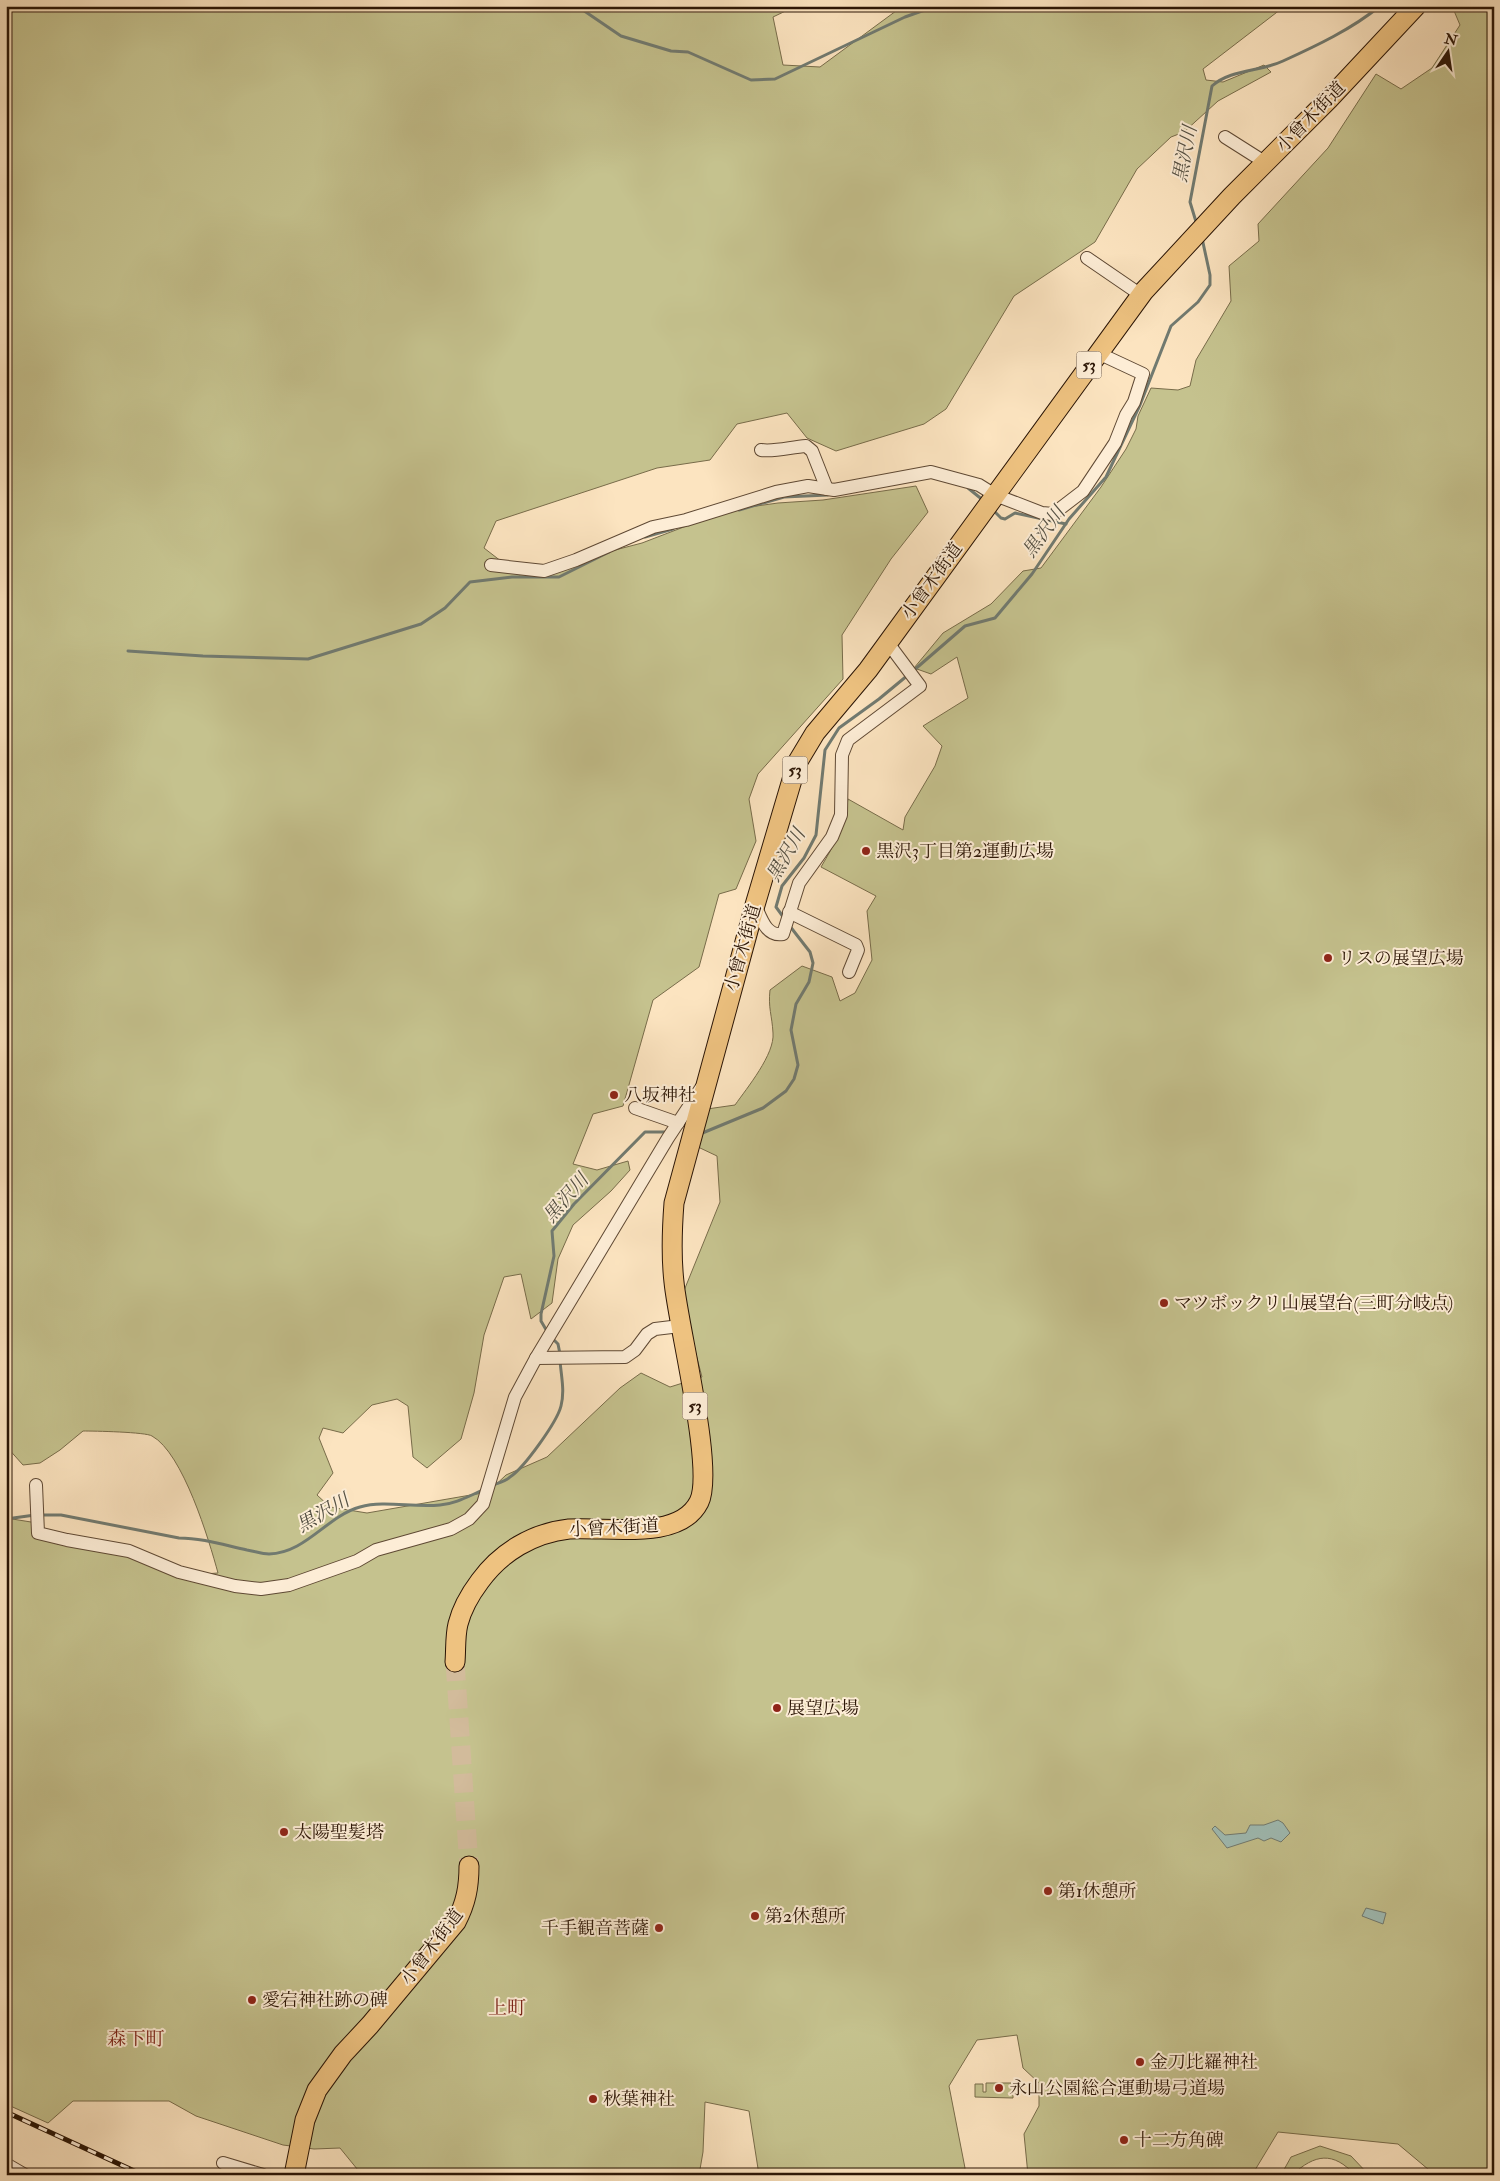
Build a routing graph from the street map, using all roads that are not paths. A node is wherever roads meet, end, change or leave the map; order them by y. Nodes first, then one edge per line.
1 (1416, 6) edge
2 (1225, 137) dead end
3 (1266, 163) junction
4 (1086, 258) dead end
5 (1141, 295) junction
6 (1098, 353) junction
7 (760, 450) dead end
8 (827, 489) junction
9 (990, 502) junction
10 (492, 565) dead end
11 (888, 643) junction
12 (755, 905) junction
13 (789, 913) junction
14 (849, 972) dead end
15 (635, 1108) dead end
16 (681, 1132) junction
17 (680, 1326) junction
18 (536, 1358) junction
19 (36, 1485) dead end
20 (455, 1662) tunnel mouth
21 (469, 1866) tunnel mouth
22 (6, 2164) edge
23 (223, 2164) dead end
24 (25, 2175) edge
25 (263, 2175) edge
26 (294, 2175) edge

1 - 3 main road, 小曾木街道 / 53
2 - 3 street
3 - 5 main road, 小曾木街道 / 53
4 - 5 street
5 - 6 main road, 小曾木街道 / 53
6 - 9 main road, 小曾木街道 / 53
6 - 9 street
7 - 8 street
8 - 9 street
8 - 10 street
9 - 11 main road, 小曾木街道 / 53
11 - 12 main road, 小曾木街道 / 53
11 - 13 street
12 - 13 street
12 - 16 main road, 小曾木街道 / 53
13 - 14 street
15 - 16 street
16 - 17 main road, 小曾木街道 / 53
16 - 18 street
17 - 18 street
17 - 20 main road, 小曾木街道 / 53
18 - 19 street
21 - 26 main road, 小曾木街道
22 - 24 street
23 - 25 street

